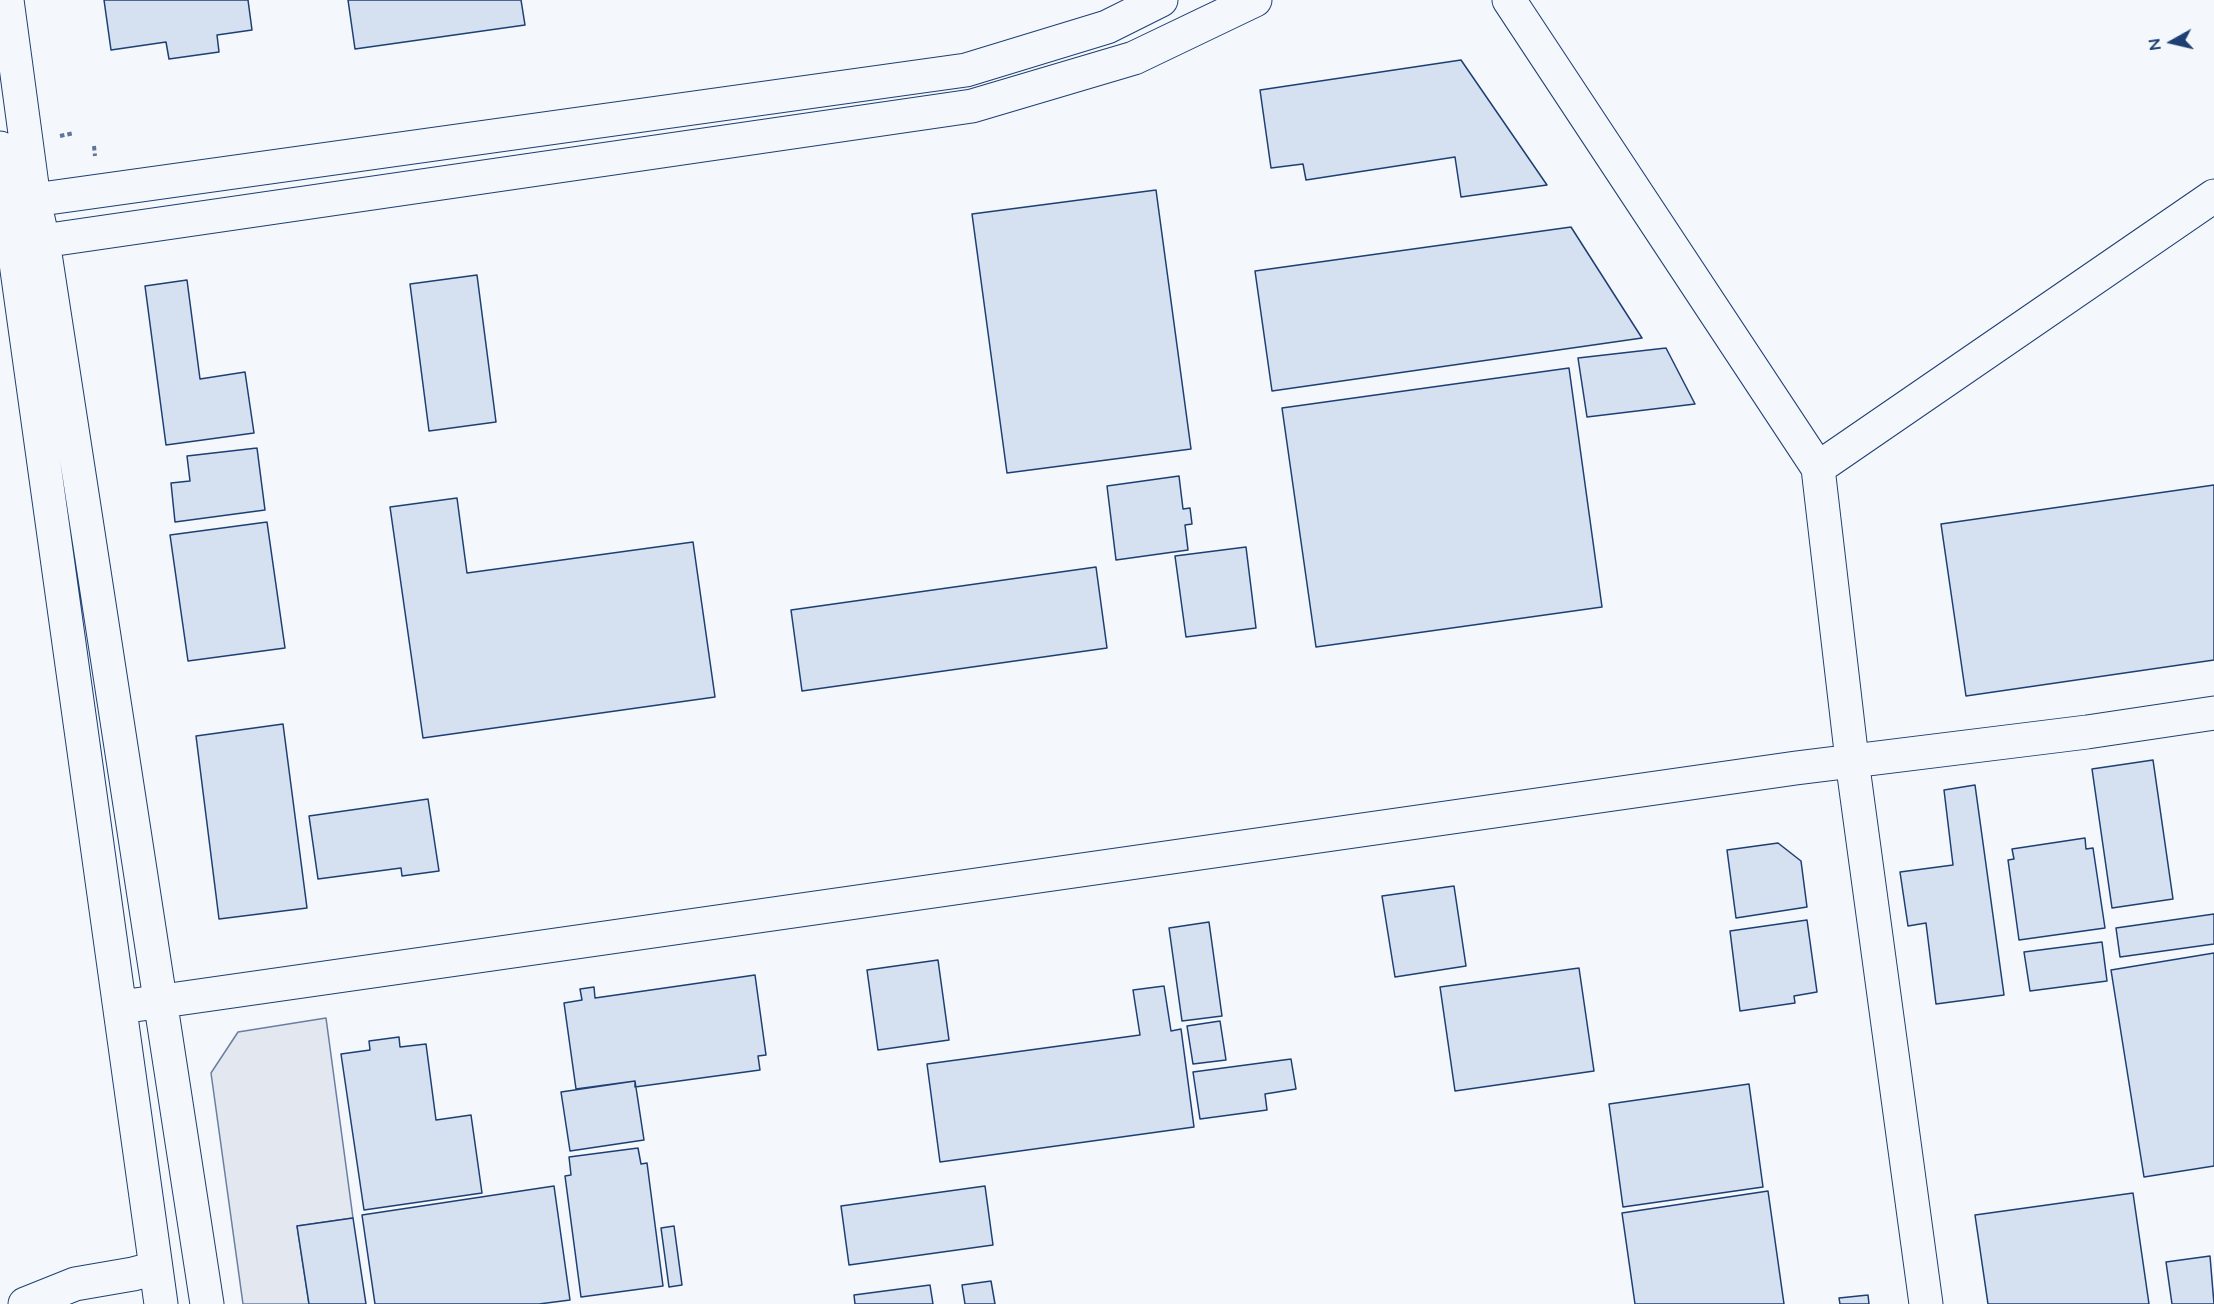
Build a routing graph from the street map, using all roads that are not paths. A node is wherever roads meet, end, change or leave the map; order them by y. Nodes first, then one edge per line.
1 (6, 0) edge
2 (1161, 0) edge
3 (1255, 0) edge
4 (1509, 0) edge
5 (0, 148) edge
6 (2214, 196) edge
7 (22, 203) junction
8 (29, 243) junction
9 (1818, 468) junction
10 (2214, 713) edge
11 (1852, 760) junction
12 (159, 1002) junction
13 (121, 1007) junction
14 (156, 1268) junction
15 (25, 1304) edge
16 (161, 1304) edge
17 (207, 1304) edge
18 (1926, 1304) edge

1 - 7 street
2 - 7 street
3 - 8 street
4 - 9 street
5 - 7 street
6 - 9 street
7 - 8 street
8 - 12 street
8 - 13 street
9 - 11 street
10 - 11 street
11 - 12 street
11 - 18 street
12 - 13 street
12 - 17 street
13 - 14 street
14 - 15 street
14 - 16 street

